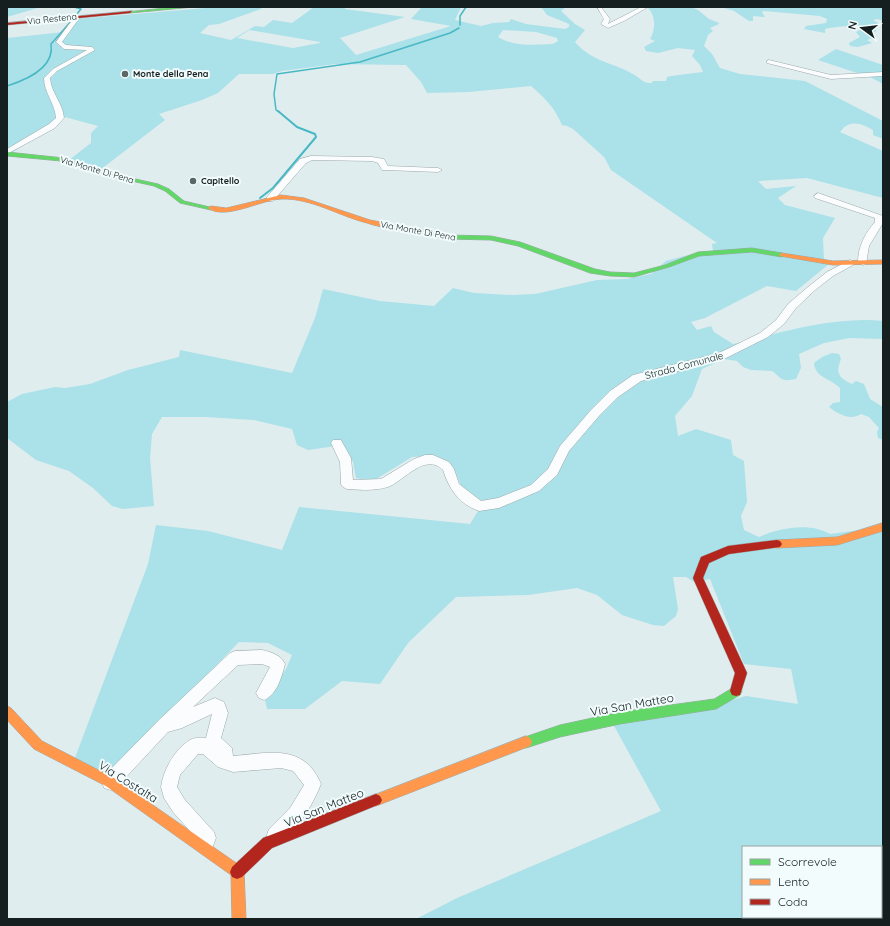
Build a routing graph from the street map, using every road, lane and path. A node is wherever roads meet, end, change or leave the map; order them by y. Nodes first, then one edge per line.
1 (192, 7) edge
2 (645, 7) edge
3 (599, 8) dead end
4 (78, 16) junction
5 (7, 24) edge
6 (769, 62) dead end
7 (883, 74) edge
8 (7, 153) edge
9 (438, 170) dead end
10 (818, 196) dead end
11 (270, 199) junction
12 (862, 262) junction
13 (883, 262) edge
14 (850, 263) junction
15 (337, 443) dead end
16 (883, 527) edge
17 (264, 693) dead end
18 (7, 712) edge
19 (164, 724) junction
20 (233, 764) junction
21 (110, 782) junction
22 (268, 843) junction
23 (204, 848) junction
24 (237, 872) junction
25 (239, 919) edge

1 - 4 street, Via Restena
2 - 3 street
4 - 5 street, Via Restena
4 - 8 street, Via Monte Di Pena
6 - 7 street
8 - 11 street, Via Monte Di Pena
9 - 11 street
10 - 12 street
11 - 14 street, Via Monte Di Pena
12 - 13 street, Via Monte Di Pena
12 - 14 street, Via Monte Di Pena
14 - 15 street, Strada Comunale
16 - 22 street, Via San Matteo
17 - 19 street
18 - 21 street, Via Costalta
19 - 20 street
19 - 21 street
20 - 22 street
20 - 23 street
21 - 23 street, Via Costalta
22 - 24 street, Via San Matteo
23 - 24 street, Via Costalta
24 - 25 street

